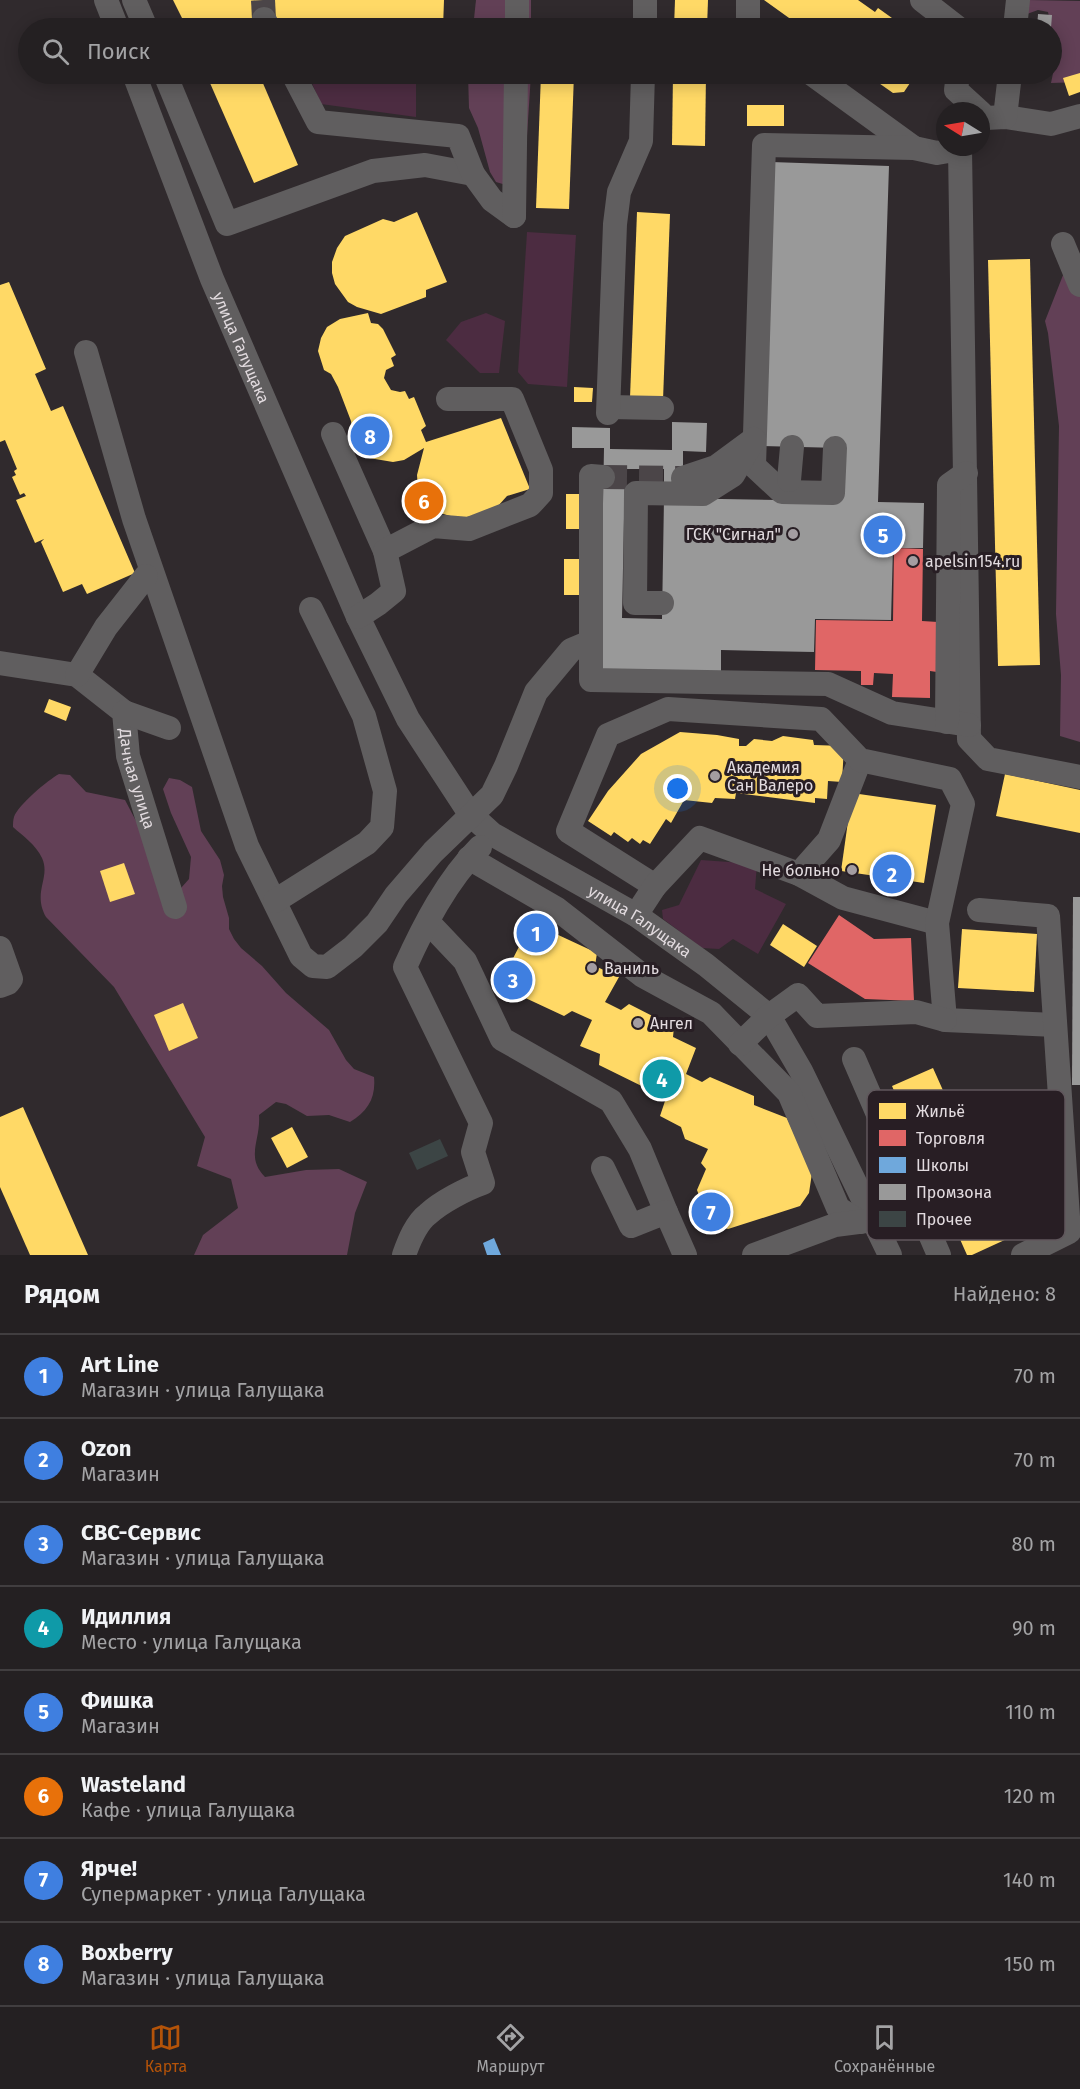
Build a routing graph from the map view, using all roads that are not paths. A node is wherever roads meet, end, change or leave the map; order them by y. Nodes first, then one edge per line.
1 (106, 0) edge
2 (134, 0) edge
3 (517, 0) edge
4 (645, 0) edge
5 (748, 0) edge
6 (922, 0) edge
7 (1017, 0) edge
8 (113, 18) edge
9 (142, 18) edge
10 (517, 18) edge
11 (645, 18) edge
12 (748, 18) edge
13 (945, 18) edge
14 (1016, 18) edge
15 (138, 84) edge
16 (169, 84) edge
17 (298, 84) edge
18 (516, 84) edge
19 (643, 84) edge
20 (826, 84) edge
21 (957, 84) edge
22 (1005, 84) edge
23 (970, 102) edge
24 (990, 111) edge
25 (1080, 116) edge
26 (990, 117) edge
27 (914, 148) junction
28 (936, 153) edge
29 (961, 156) edge
30 (473, 174) junction
31 (227, 224) junction
32 (1063, 244) dead end
33 (212, 279) junction
34 (1080, 285) edge
35 (86, 352) dead end
36 (448, 399) dead end
37 (662, 408) dead end
38 (333, 434) dead end
39 (754, 439) junction
40 (792, 447) dead end
41 (733, 476) junction
42 (603, 477) dead end
43 (683, 478) tunnel mouth
44 (776, 482) junction
45 (385, 551) junction
46 (146, 576) dead end
47 (662, 603) dead end
48 (311, 609) dead end
49 (358, 617) junction
50 (590, 642) junction
51 (0, 663) edge
52 (77, 675) junction
53 (124, 712) junction
54 (958, 724) junction
55 (169, 728) dead end
56 (860, 760) junction
57 (1080, 777) edge
58 (470, 814) junction
59 (492, 834) junction
60 (469, 858) junction
61 (799, 874) junction
62 (655, 886) junction
63 (275, 901) junction
64 (175, 907) dead end
65 (979, 910) dead end
66 (636, 915) junction
67 (428, 922) junction
68 (937, 922) junction
69 (0, 948) edge
70 (0, 986) edge
71 (769, 1016) junction
72 (945, 1020) junction
73 (1055, 1025) junction
74 (740, 1044) junction
75 (854, 1059) dead end
76 (867, 1090) edge
77 (1061, 1090) edge
78 (1065, 1130) edge
79 (603, 1168) dead end
80 (666, 1212) junction
81 (867, 1221) junction
82 (1075, 1235) edge
83 (880, 1240) edge
84 (932, 1240) edge
85 (1062, 1240) edge
86 (404, 1255) edge
87 (686, 1255) edge
88 (754, 1255) edge
89 (890, 1255) edge
90 (939, 1255) edge
91 (1023, 1255) edge

1 - 8 street
2 - 9 street
3 - 10 street
4 - 11 street
5 - 12 street
6 - 13 street
7 - 14 street
15 - 33 street, улица Галущака
16 - 31 street
17 - 30 street
18 - 30 street
19 - 37 street
20 - 27 street
21 - 23 street
22 - 24 street
25 - 26 street
27 - 28 street
27 - 39 street
29 - 54 street
30 - 31 street
31 - 33 street
32 - 34 street
33 - 49 street, улица Галущака
35 - 63 street
36 - 45 street
38 - 45 street
39 - 41 street
39 - 43 street
39 - 44 street
40 - 44 street
41 - 44 street
41 - 47 street
42 - 50 street
45 - 49 street
46 - 52 street
48 - 63 street
49 - 58 street, улица Галущака
50 - 54 street
50 - 58 street
51 - 52 street, Дачная улица
52 - 53 street, Дачная улица
53 - 55 street
53 - 64 street, Дачная улица
54 - 57 street
56 - 61 street
56 - 62 street
56 - 68 street
58 - 59 street, улица Галущака
58 - 63 street
59 - 60 street
59 - 66 street, улица Галущака
60 - 67 street
60 - 74 street
61 - 62 street
61 - 68 street
62 - 66 street
65 - 73 street
66 - 71 street, улица Галущака
67 - 80 street
67 - 86 street
68 - 72 street
69 - 70 street
71 - 72 street
71 - 74 street
71 - 81 street, улица Галущака
72 - 73 street
73 - 77 street
74 - 81 street
75 - 76 street
78 - 82 street
79 - 80 street
80 - 87 street
81 - 88 street
83 - 89 street, улица Галущака
84 - 90 street
85 - 91 street

